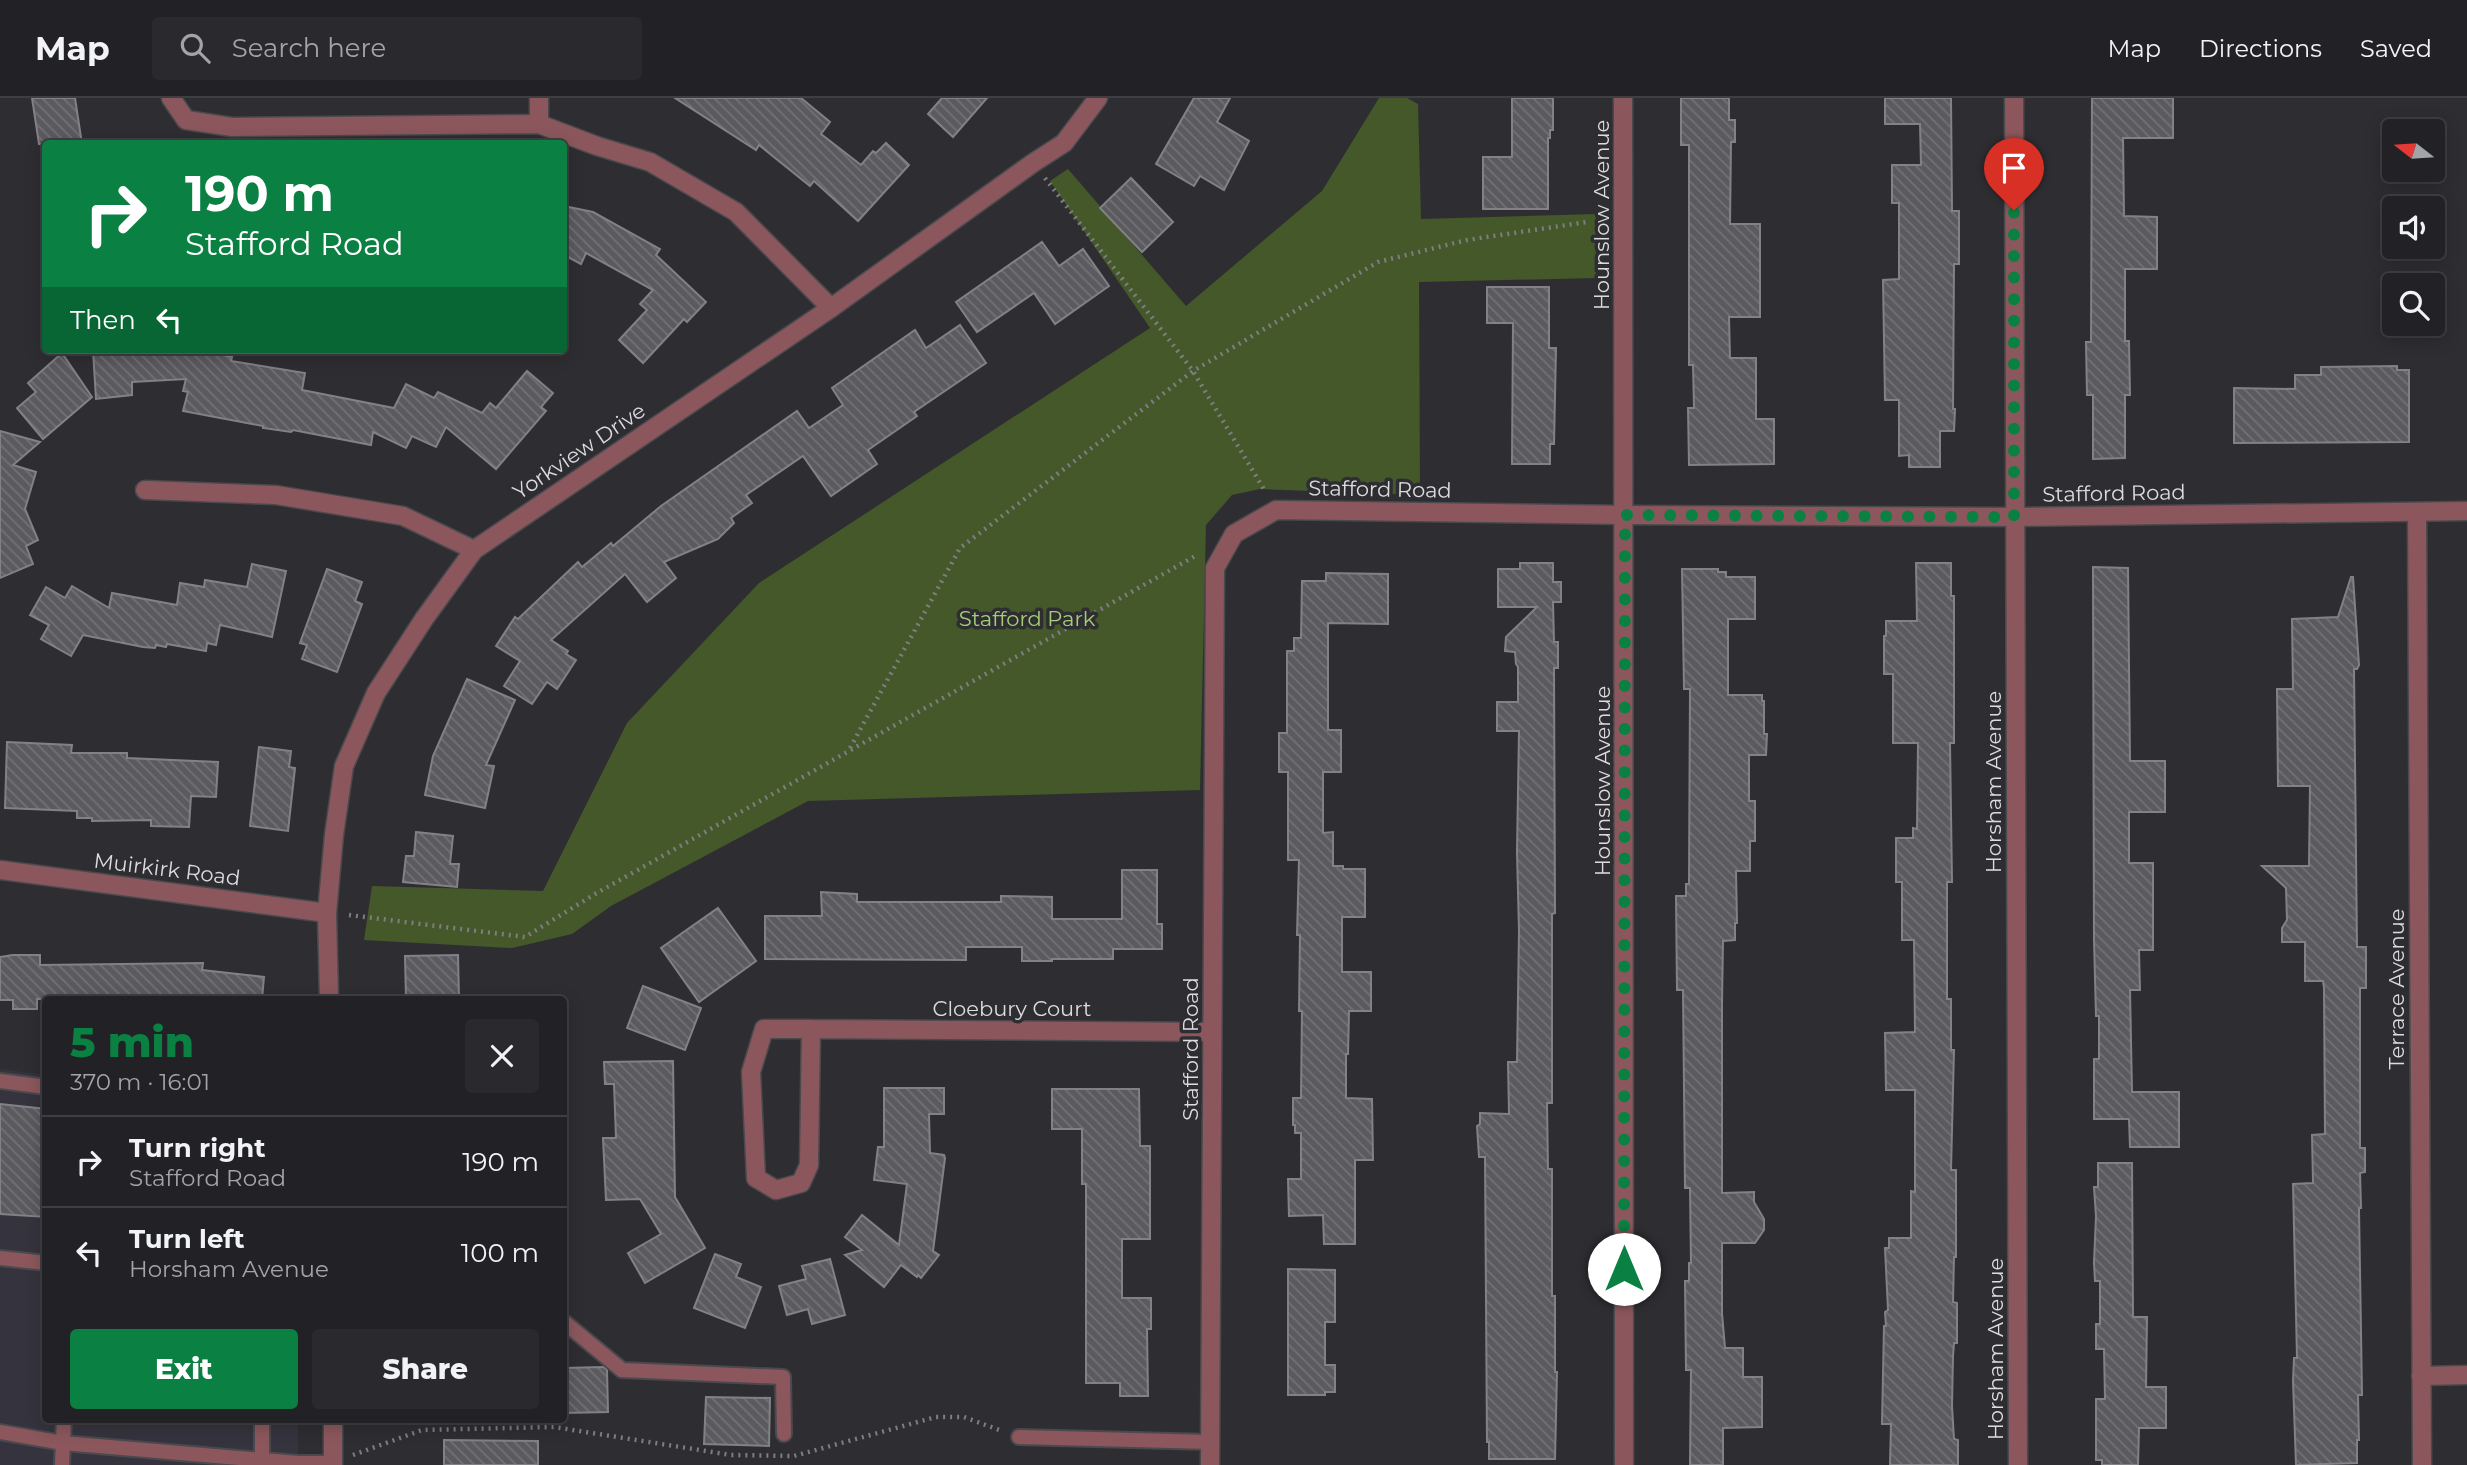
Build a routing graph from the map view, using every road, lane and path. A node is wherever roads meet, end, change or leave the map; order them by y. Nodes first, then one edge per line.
1 (171, 98) edge
2 (539, 98) edge
3 (1098, 98) edge
4 (1623, 98) edge
5 (2014, 98) edge
6 (539, 124) junction
7 (1033, 163) junction
8 (1587, 222) dead end
9 (831, 308) junction
10 (1193, 371) junction
11 (145, 490) dead end
12 (1276, 510) junction
13 (2467, 511) edge
14 (2417, 512) junction
15 (1625, 515) junction
16 (2014, 517) junction
17 (474, 550) junction
18 (1198, 554) dead end
19 (850, 749) junction
20 (0, 870) edge
21 (327, 913) junction
22 (328, 996) edge
23 (811, 1029) junction
24 (1212, 1032) junction
25 (0, 1081) edge
26 (42, 1086) edge
27 (0, 1258) edge
28 (42, 1263) edge
29 (567, 1324) edge
30 (2467, 1375) edge
31 (2421, 1376) junction
32 (64, 1423) edge
33 (262, 1423) edge
34 (333, 1423) edge
35 (0, 1432) edge
36 (784, 1434) dead end
37 (1019, 1437) joint
38 (1210, 1441) junction
39 (63, 1443) junction
40 (262, 1460) junction
41 (333, 1464) edge
42 (62, 1465) edge
43 (1210, 1465) edge
44 (1624, 1465) edge
45 (2018, 1465) edge
46 (2422, 1465) edge

1 - 6 street
2 - 6 street
3 - 7 street, Yorkview Drive
4 - 15 street, Hounslow Avenue
5 - 16 street, Horsham Avenue
6 - 9 street
7 - 9 street, Yorkview Drive
7 - 10 path
8 - 10 path
9 - 17 street, Yorkview Drive
10 - 12 path
10 - 19 path
11 - 17 street
12 - 15 street, Stafford Road
12 - 24 street, Stafford Road
13 - 14 street, Stafford Road
14 - 16 street, Stafford Road
14 - 31 street, Terrace Avenue
15 - 16 street, Stafford Road
15 - 44 street, Hounslow Avenue
16 - 45 street, Horsham Avenue
17 - 21 street, Yorkview Drive
18 - 19 path
19 - 21 path
20 - 21 street, Muirkirk Road
21 - 22 street, Yorkview Drive
23 - 23 street, Cloebury Court
23 - 24 street, Cloebury Court
24 - 38 street, Stafford Road
25 - 26 lane
27 - 28 lane
29 - 36 lane
30 - 31 street
31 - 46 street, Terrace Avenue
32 - 39 lane
33 - 40 lane
34 - 41 street
35 - 39 lane
37 - 38 lane
37 - 41 path
38 - 43 street, Stafford Road
39 - 40 lane
39 - 42 lane
40 - 41 lane

